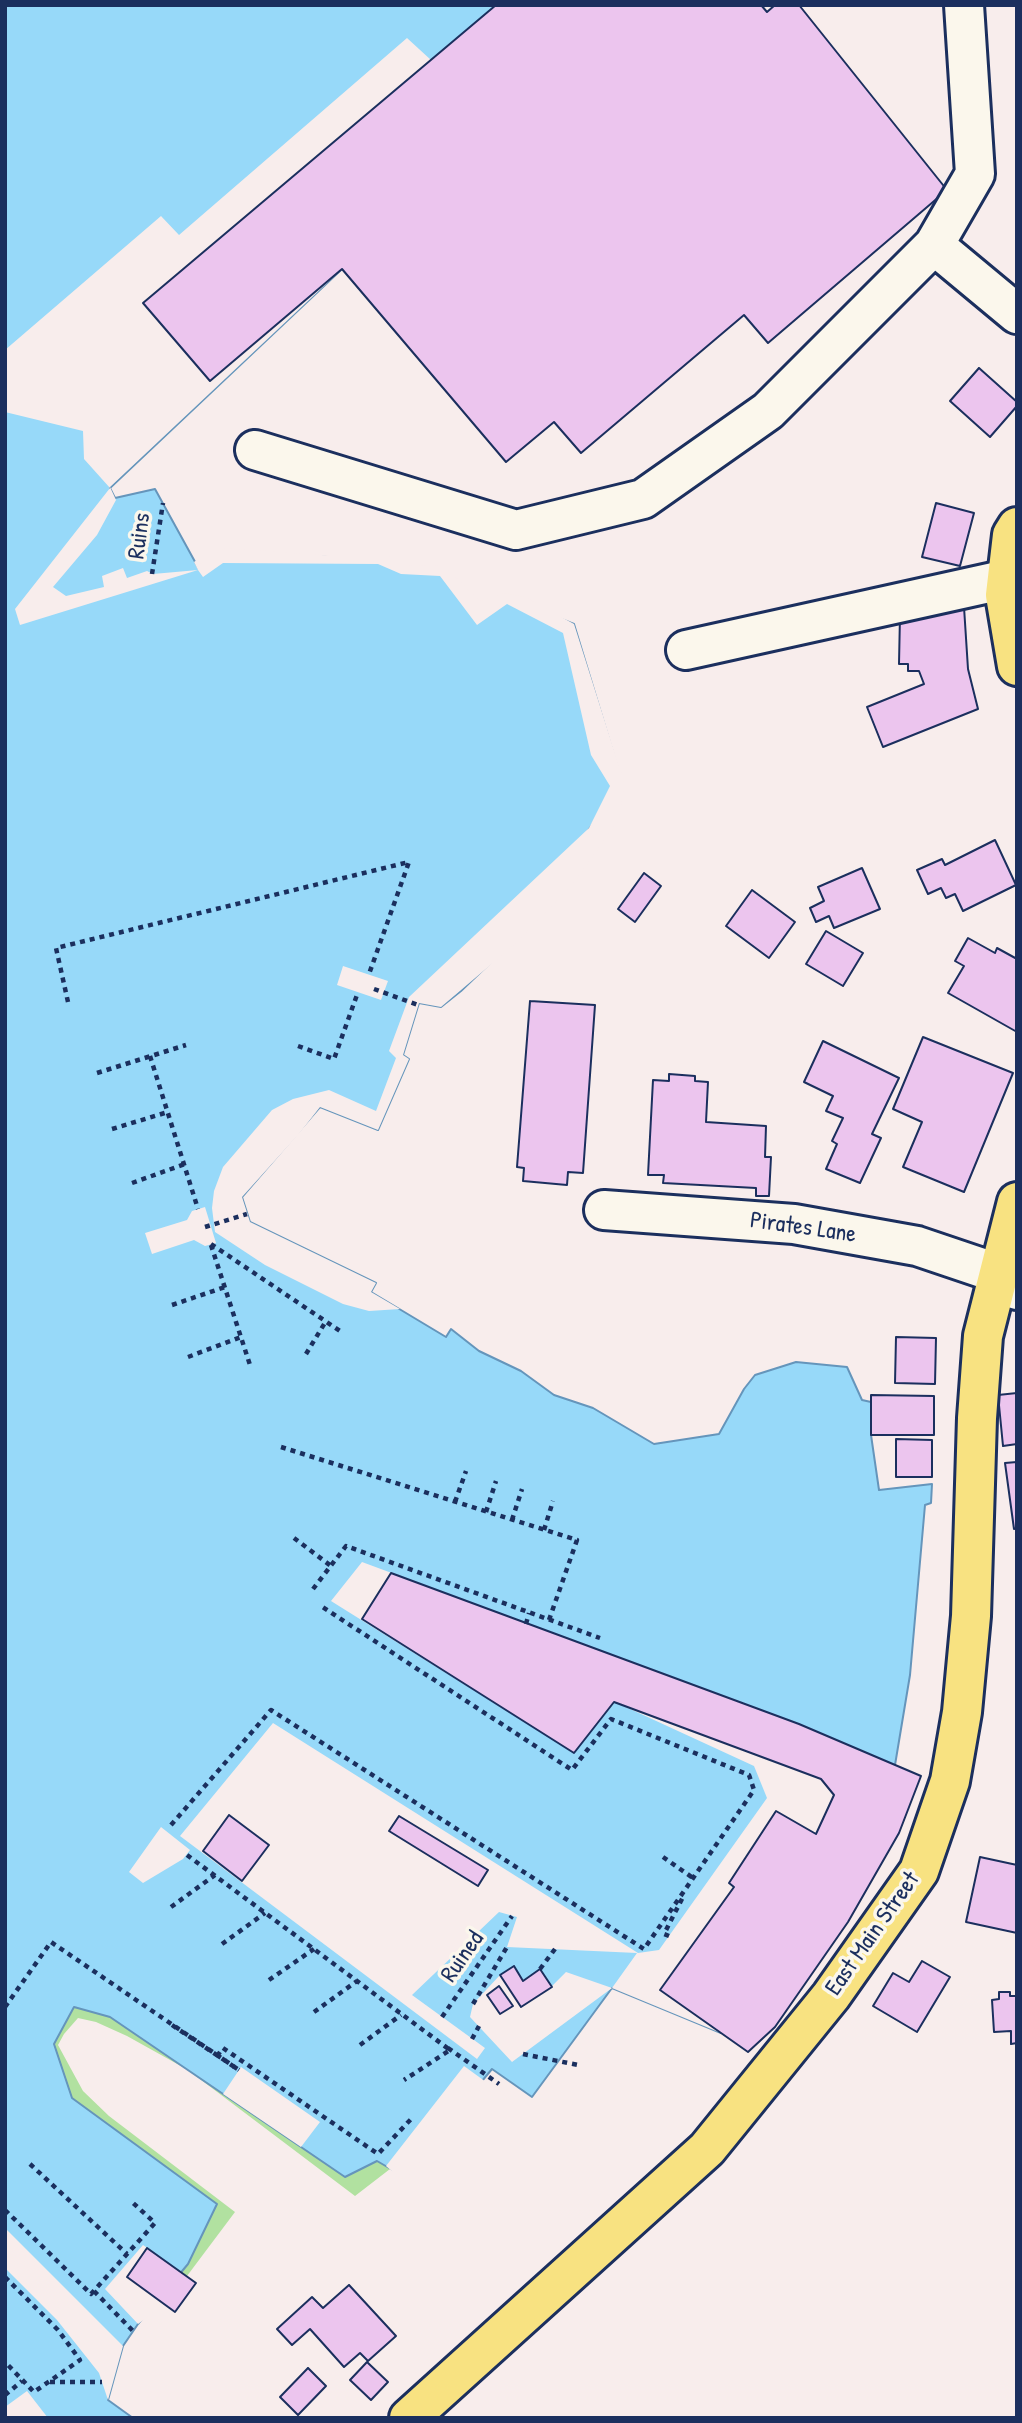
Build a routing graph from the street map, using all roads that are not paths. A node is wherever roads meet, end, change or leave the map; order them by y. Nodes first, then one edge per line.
1 (964, 5) edge
2 (934, 245) junction
3 (1017, 314) edge
4 (254, 450) dead end
5 (1017, 527) edge
6 (1007, 579) junction
7 (686, 650) dead end
8 (1017, 666) edge
9 (1017, 1202) edge
10 (604, 1210) dead end
11 (1007, 1282) edge
12 (409, 2418) edge

1 - 2 street
2 - 3 street
2 - 4 street
5 - 6 main road
6 - 7 street
6 - 8 main road
9 - 11 main road, East Main Street
10 - 11 street, Pirates Lane
11 - 12 main road, East Main Street

